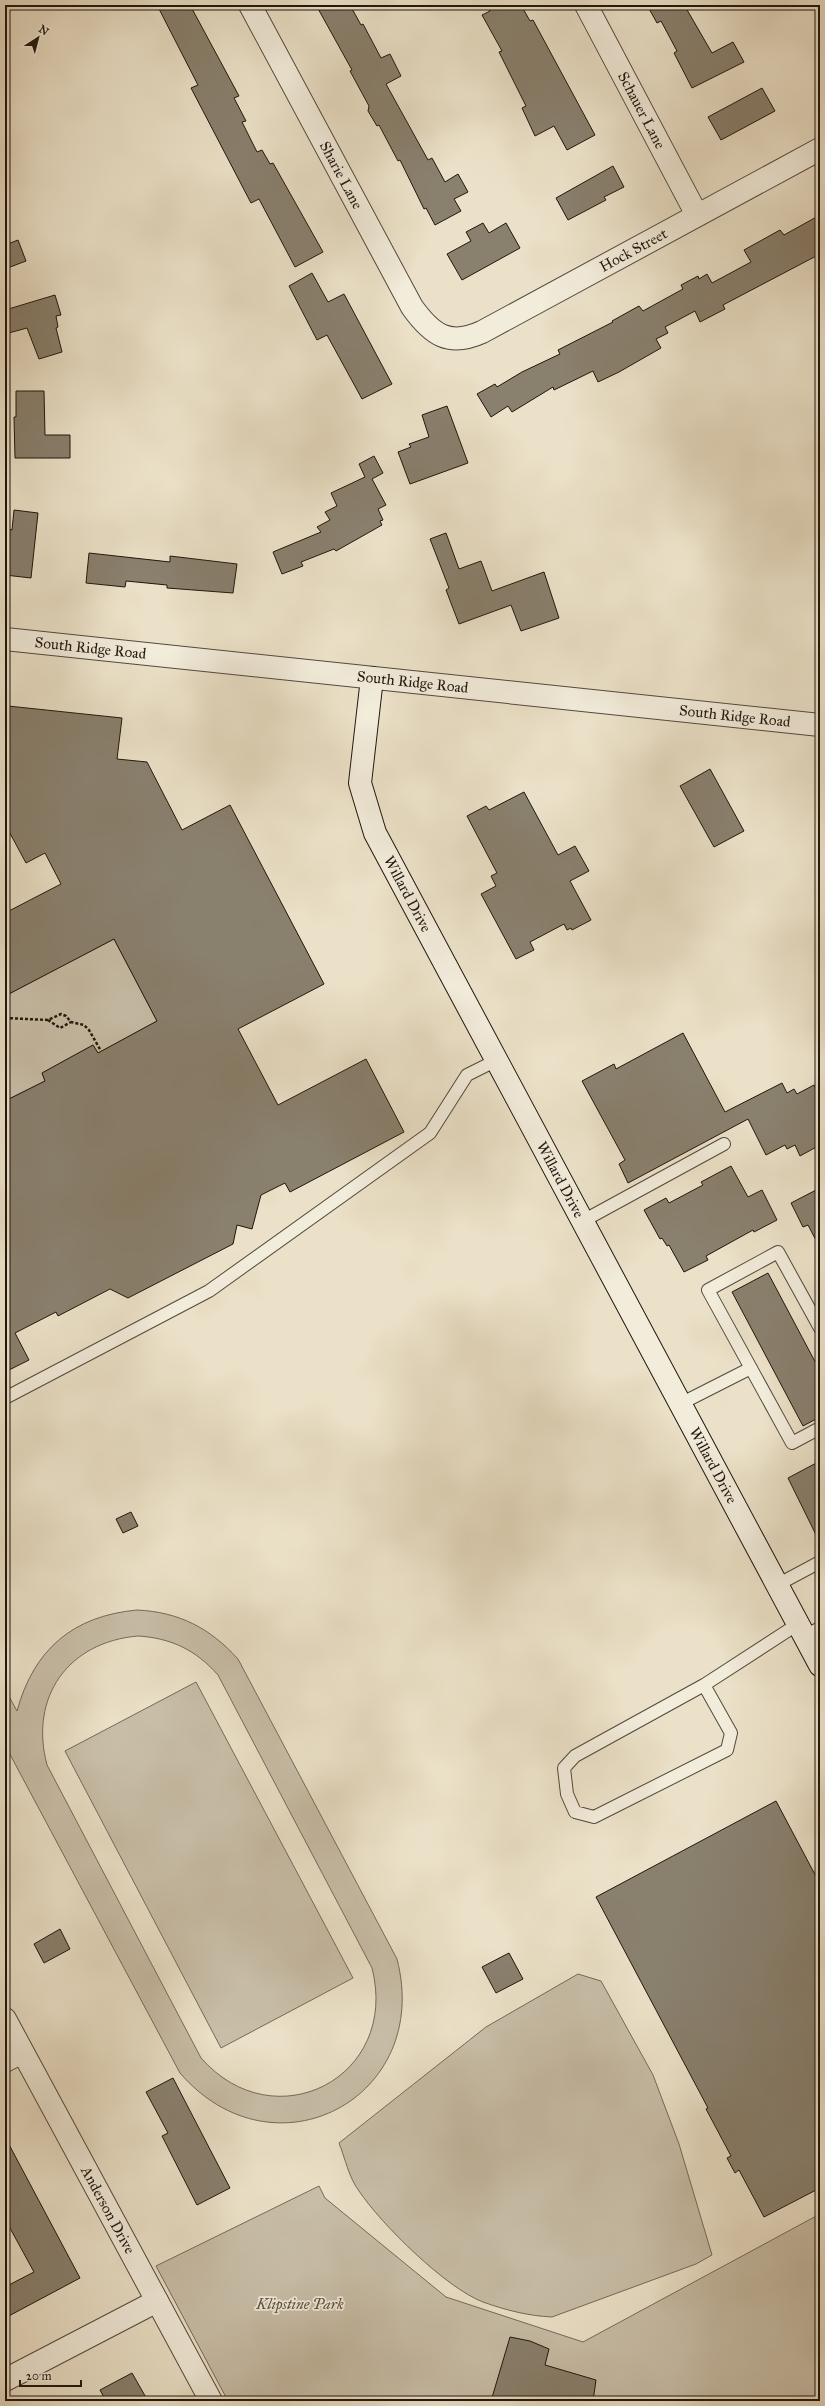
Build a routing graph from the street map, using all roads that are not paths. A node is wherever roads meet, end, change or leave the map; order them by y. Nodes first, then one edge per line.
1 (250, 5) edge
2 (586, 5) edge
3 (820, 150) edge
4 (698, 215) junction
5 (443, 336) joint
6 (5, 639) edge
7 (372, 678) junction
8 (820, 725) edge
9 (497, 1060) junction
10 (724, 1144) dead end
11 (581, 1222) junction
12 (820, 1328) edge
13 (751, 1368) junction
14 (5, 1398) edge
15 (680, 1404) junction
16 (820, 1428) edge
17 (820, 1562) edge
18 (777, 1585) junction
19 (807, 1629) edge
20 (820, 1665) edge
21 (704, 1685) junction
22 (5, 2019) edge
23 (14, 2056) edge
24 (157, 2301) junction
25 (5, 2380) edge
26 (211, 2401) edge

1 - 5 street, Sharie Lane
2 - 4 street, Schauer Lane
3 - 4 street, Hock Street
4 - 5 street, Hock Street
6 - 7 street, South Ridge Road
7 - 8 street, South Ridge Road
7 - 9 street, Willard Drive
9 - 11 street, Willard Drive
9 - 14 lane
10 - 11 lane
11 - 15 street, Willard Drive
12 - 13 lane
13 - 15 lane
13 - 16 lane
15 - 18 street, Willard Drive
17 - 18 lane
18 - 19 street, Willard Drive
19 - 20 street, Willard Drive
19 - 21 lane
21 - 21 lane
22 - 23 street, Anderson Drive
23 - 24 street, Anderson Drive
24 - 25 street
24 - 26 street, Anderson Drive

